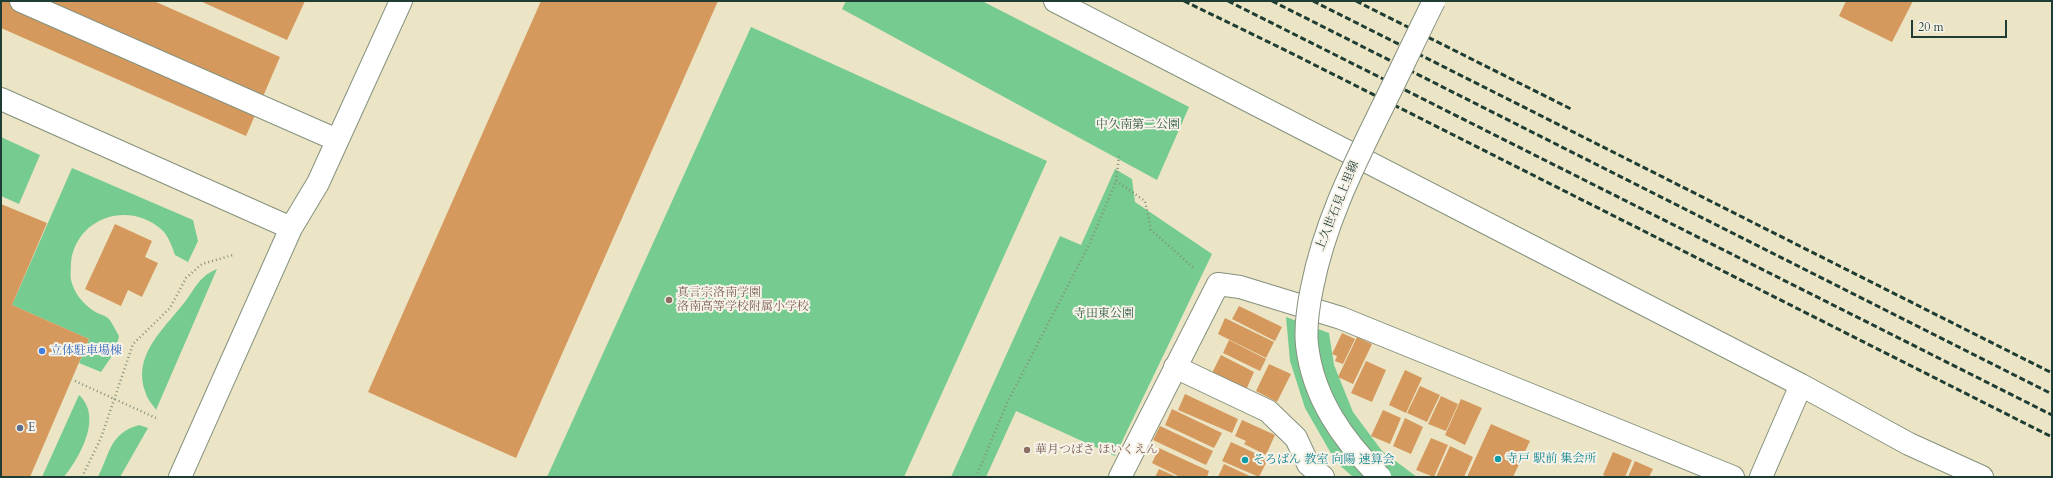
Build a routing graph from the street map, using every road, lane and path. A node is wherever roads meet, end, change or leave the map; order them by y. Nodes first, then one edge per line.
1 (21, 1) edge
2 (401, 1) edge
3 (1055, 1) edge
4 (1434, 1) edge
5 (1, 99) edge
6 (337, 140) junction
7 (1119, 156) dead end
8 (1116, 181) junction
9 (291, 228) junction
10 (233, 255) dead end
11 (1218, 284) junction
12 (1174, 367) junction
13 (75, 381) dead end
14 (1801, 385) junction
15 (114, 398) junction
16 (156, 418) dead end
17 (1311, 473) edge
18 (82, 477) edge
19 (180, 477) edge
20 (976, 477) edge
21 (1120, 477) edge
22 (1380, 477) edge
23 (1733, 477) edge
24 (1761, 477) edge
25 (1982, 477) edge

1 - 6 street
2 - 6 street
3 - 14 street
4 - 22 street, 上久世石見上里線, bridge
5 - 9 street
6 - 9 street
7 - 8 path
8 - 11 path
8 - 20 path
9 - 19 street
10 - 15 path
11 - 12 street
11 - 23 street
12 - 17 street
12 - 21 street
13 - 15 path
14 - 24 street
14 - 25 street
15 - 16 path
15 - 18 path

